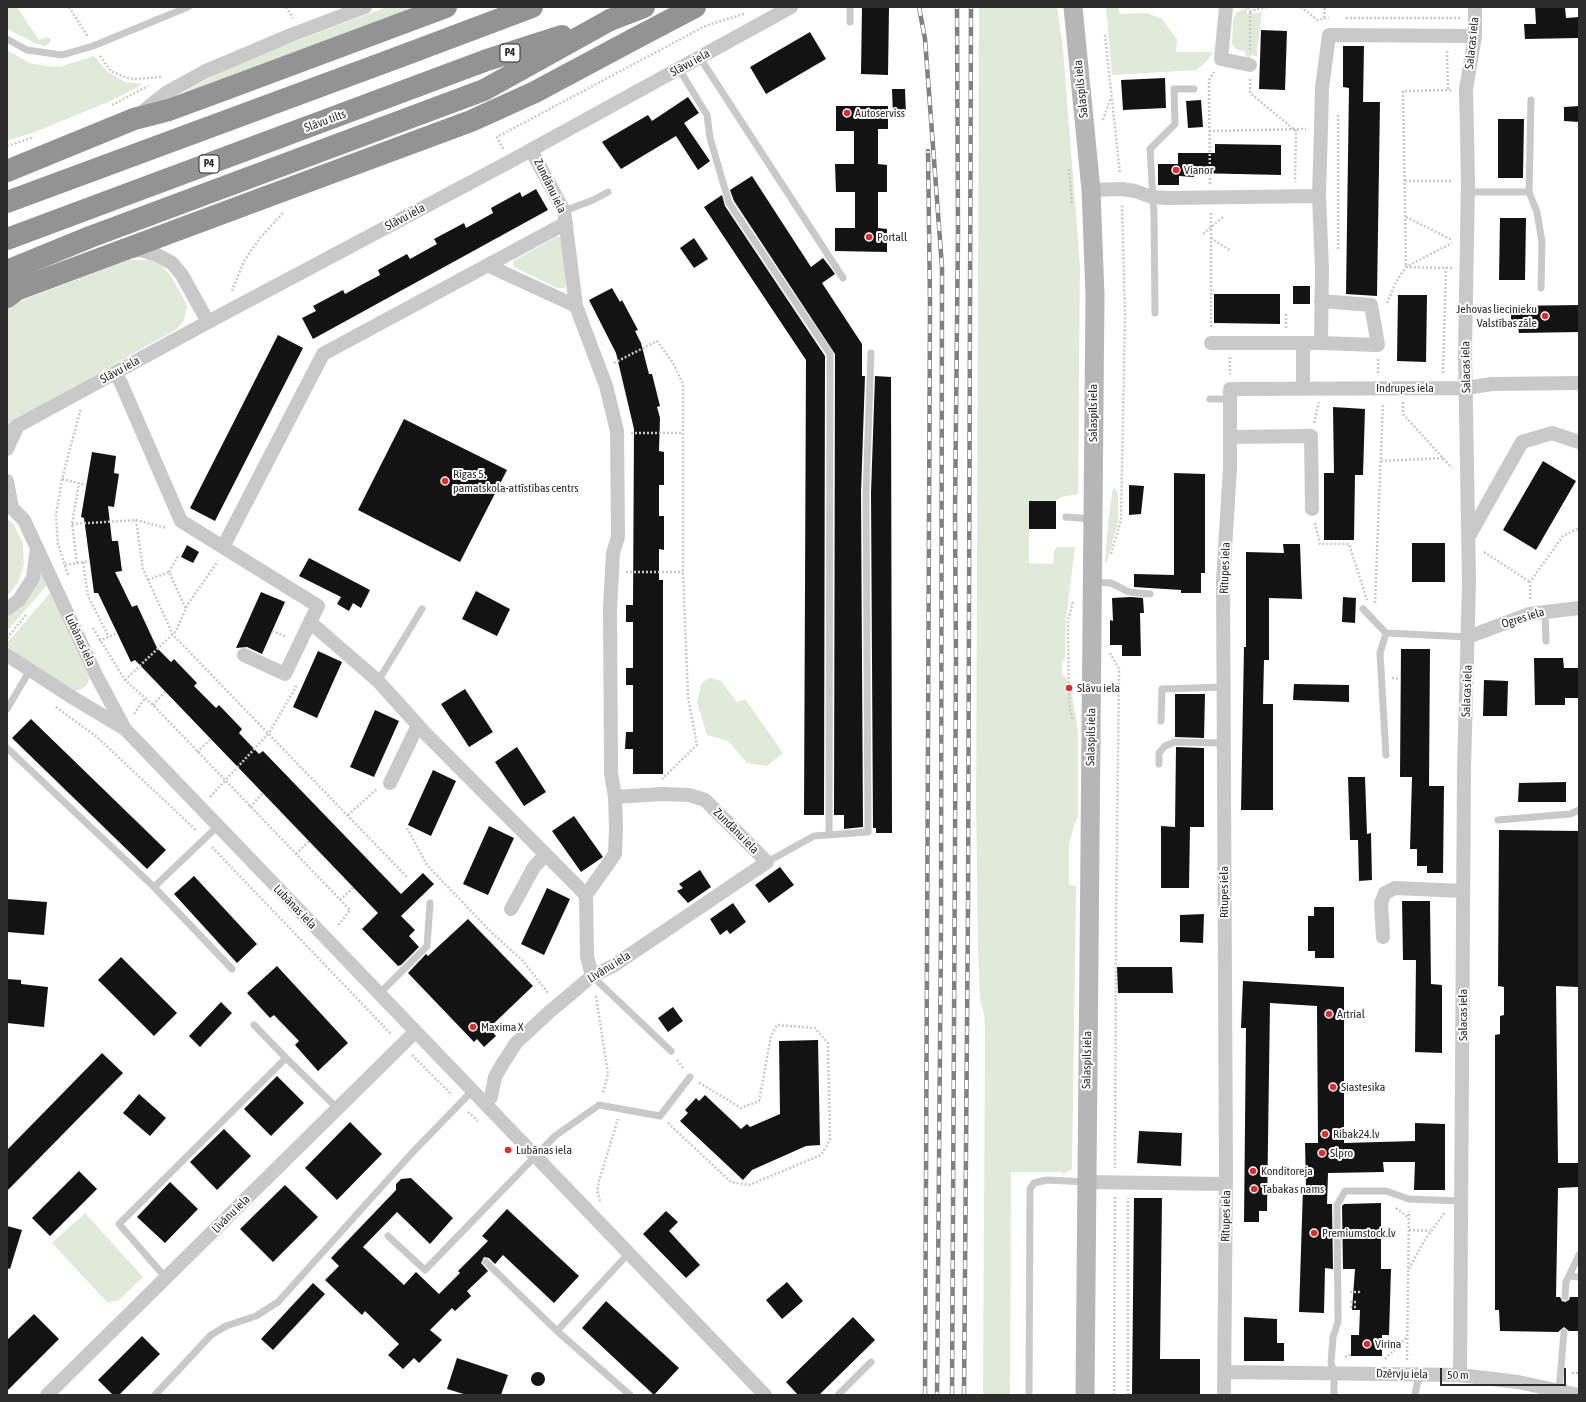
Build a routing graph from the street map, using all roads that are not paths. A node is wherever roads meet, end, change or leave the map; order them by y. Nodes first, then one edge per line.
1 (188, 7) edge
2 (365, 7) edge
3 (446, 7) edge
4 (532, 7) edge
5 (644, 7) edge
6 (695, 7) edge
7 (791, 7) edge
8 (850, 7) edge
9 (1073, 7) edge
10 (1226, 7) edge
11 (1475, 13) edge
12 (610, 20) junction
13 (850, 22) dead end
14 (1475, 36) junction
15 (7, 39) edge
16 (700, 58) junction
17 (1250, 65) road end
18 (678, 69) junction
19 (1194, 89) dead end
20 (1531, 100) dead end
21 (134, 118) junction
22 (531, 150) junction
23 (7, 171) edge
24 (1468, 187) junction
25 (1091, 190) junction
26 (608, 192) dead end
27 (1529, 192) junction
28 (1319, 196) junction
29 (1152, 198) junction
30 (7, 202) edge
31 (565, 217) junction
32 (7, 239) edge
33 (116, 253) junction
34 (488, 266) junction
35 (7, 271) edge
36 (843, 278) dead end
37 (1542, 288) dead end
38 (7, 297) edge
39 (1321, 301) junction
40 (576, 306) junction
41 (1155, 313) dead end
42 (208, 322) junction
43 (1207, 343) road end
44 (1303, 343) junction
45 (1321, 343) junction
46 (871, 353) dead end
47 (115, 373) junction
48 (1579, 383) edge
49 (1303, 388) junction
50 (1466, 388) junction
51 (1230, 394) junction
52 (1210, 399) dead end
53 (19, 425) junction
54 (7, 433) edge
55 (1230, 437) junction
56 (1579, 442) edge
57 (7, 448) edge
58 (7, 481) edge
59 (10, 506) edge
60 (1312, 509) road end
61 (1066, 517) dead end
62 (1092, 519) junction
63 (1469, 536) junction
64 (223, 547) junction
65 (37, 548) junction
66 (1099, 582) junction
67 (1150, 594) dead end
68 (1579, 608) edge
69 (7, 609) edge
70 (422, 609) dead end
71 (1366, 611) road end
72 (1545, 611) junction
73 (310, 622) junction
74 (1386, 633) junction
75 (1468, 637) junction
76 (1546, 641) dead end
77 (7, 654) edge
78 (244, 655) dead end
79 (30, 670) junction
80 (378, 681) junction
81 (1224, 688) junction
82 (7, 709) edge
83 (1161, 721) dead end
84 (418, 725) junction
85 (126, 729) junction
86 (1223, 743) junction
87 (7, 748) edge
88 (1386, 755) dead end
89 (1158, 764) dead end
90 (390, 783) road end
91 (615, 797) junction
92 (1579, 810) edge
93 (1498, 820) dead end
94 (218, 826) junction
95 (829, 835) junction
96 (545, 855) junction
97 (767, 862) junction
98 (154, 887) junction
99 (1463, 892) junction
100 (586, 895) junction
101 (430, 902) dead end
102 (511, 909) dead end
103 (1383, 937) dead end
104 (232, 969) dead end
105 (592, 976) junction
106 (378, 994) junction
107 (254, 1024) dead end
108 (415, 1032) junction
109 (671, 1051) road end
110 (286, 1058) junction
111 (690, 1077) road end
112 (472, 1092) junction
113 (485, 1104) junction
114 (337, 1108) junction
115 (535, 1156) junction
116 (1086, 1182) junction
117 (1226, 1184) junction
118 (1461, 1201) junction
119 (388, 1236) dead end
120 (628, 1254) junction
121 (1579, 1255) edge
122 (486, 1262) dead end
123 (1568, 1276) junction
124 (1579, 1277) edge
125 (166, 1278) junction
126 (1565, 1297) dead end
127 (557, 1331) junction
128 (1564, 1332) dead end
129 (871, 1362) dead end
130 (1224, 1372) junction
131 (1334, 1373) junction
132 (1413, 1374) junction
133 (1460, 1375) junction
134 (1559, 1391) junction
135 (47, 1395) edge
136 (155, 1395) edge
137 (630, 1395) edge
138 (765, 1395) edge
139 (838, 1395) edge
140 (1029, 1395) edge
141 (1085, 1395) edge
142 (1224, 1395) edge
143 (1334, 1395) edge
144 (1415, 1395) edge
145 (1579, 1395) edge

1 - 15 lane
2 - 21 street
3 - 21 highway, bridge
4 - 30 highway, bridge
5 - 12 highway, Slāvu tilts / P4
6 - 33 highway, bridge
7 - 16 street, Slāvu iela
8 - 13 lane
9 - 25 street, Salaspils iela
10 - 17 street
11 - 14 street, Salacas iela
12 - 32 highway, Slāvu tilts / P4, bridge
12 - 35 highway, bridge
14 - 24 street, Salacas iela
14 - 28 street
16 - 18 street, Slāvu iela
16 - 36 lane
18 - 22 street, Slāvu iela
18 - 95 lane
19 - 29 lane
20 - 27 lane
21 - 23 highway
22 - 31 street, Zundānu iela
22 - 42 street, Slāvu iela
24 - 27 lane
24 - 50 street, Salacas iela
25 - 29 street
25 - 62 street, Salaspils iela
26 - 31 lane
27 - 37 lane
28 - 29 street
28 - 39 street
29 - 41 lane
31 - 34 street
31 - 40 street
33 - 38 highway
33 - 42 street
34 - 40 street
34 - 64 street
39 - 45 street
39 - 45 street
40 - 91 street
42 - 47 street, Slāvu iela
43 - 44 street
44 - 45 street
44 - 49 street
46 - 95 lane
47 - 53 street, Slāvu iela
47 - 64 street
48 - 50 street, Indrupes iela
49 - 50 street, Indrupes iela
49 - 51 street, Indrupes iela
50 - 63 street, Salacas iela
51 - 52 lane
51 - 55 street, Rītupes iela
53 - 54 street, Slāvu iela
53 - 57 street
55 - 60 street
55 - 81 street, Rītupes iela
56 - 63 street
58 - 59 street
59 - 65 street, Lubānas iela
61 - 62 lane
62 - 66 street, Salaspils iela
63 - 75 street, Salacas iela
64 - 73 street
65 - 69 street
65 - 85 street, Lubānas iela
66 - 67 lane
66 - 116 street, Salaspils iela
68 - 72 street, Ogres iela
70 - 80 lane
71 - 74 lane
72 - 75 street, Ogres iela
72 - 76 lane
73 - 78 street
73 - 80 street
74 - 75 lane
74 - 88 lane
75 - 99 street, Salacas iela
77 - 79 street, Lubānas iela
79 - 82 lane
79 - 85 street, Lubānas iela
80 - 84 street
81 - 83 lane
81 - 86 street, Rītupes iela
84 - 90 street
84 - 96 street
85 - 94 street, Lubānas iela
86 - 89 lane
86 - 117 street, Rītupes iela
87 - 98 lane
91 - 97 street, Zundānu iela
91 - 100 street
92 - 93 lane
94 - 98 lane
94 - 106 street, Lubānas iela
95 - 97 lane
96 - 100 street
96 - 102 street
97 - 105 street, Līvānu iela
98 - 104 lane
99 - 103 street
99 - 118 street, Salacas iela
100 - 105 street
101 - 106 lane
105 - 109 lane
105 - 113 street, Līvānu iela
106 - 108 street, Lubānas iela
107 - 110 lane
108 - 112 street, Lubānas iela
108 - 114 street, Līvānu iela
110 - 114 lane
110 - 125 lane
111 - 115 lane
112 - 113 street, Lubānas iela
112 - 136 lane
113 - 115 street, Lubānas iela
114 - 125 street, Līvānu iela
115 - 119 lane
115 - 120 street, Lubānas iela
116 - 117 street
116 - 140 lane
116 - 141 street, Salaspils iela
117 - 130 street, Rītupes iela
118 - 131 lane
118 - 133 street, Salacas iela
120 - 127 lane
120 - 138 street, Lubānas iela
121 - 123 lane
122 - 127 lane
123 - 124 lane
123 - 126 lane
125 - 135 street, Līvānu iela
127 - 137 lane
128 - 134 lane
129 - 139 lane
130 - 131 street, Dzērvju iela
130 - 142 street, Rītupes iela
131 - 132 street, Dzērvju iela
131 - 143 lane
132 - 133 street, Dzērvju iela
132 - 144 lane
133 - 134 street, Dzērvju iela
134 - 145 street, Dzērvju iela

